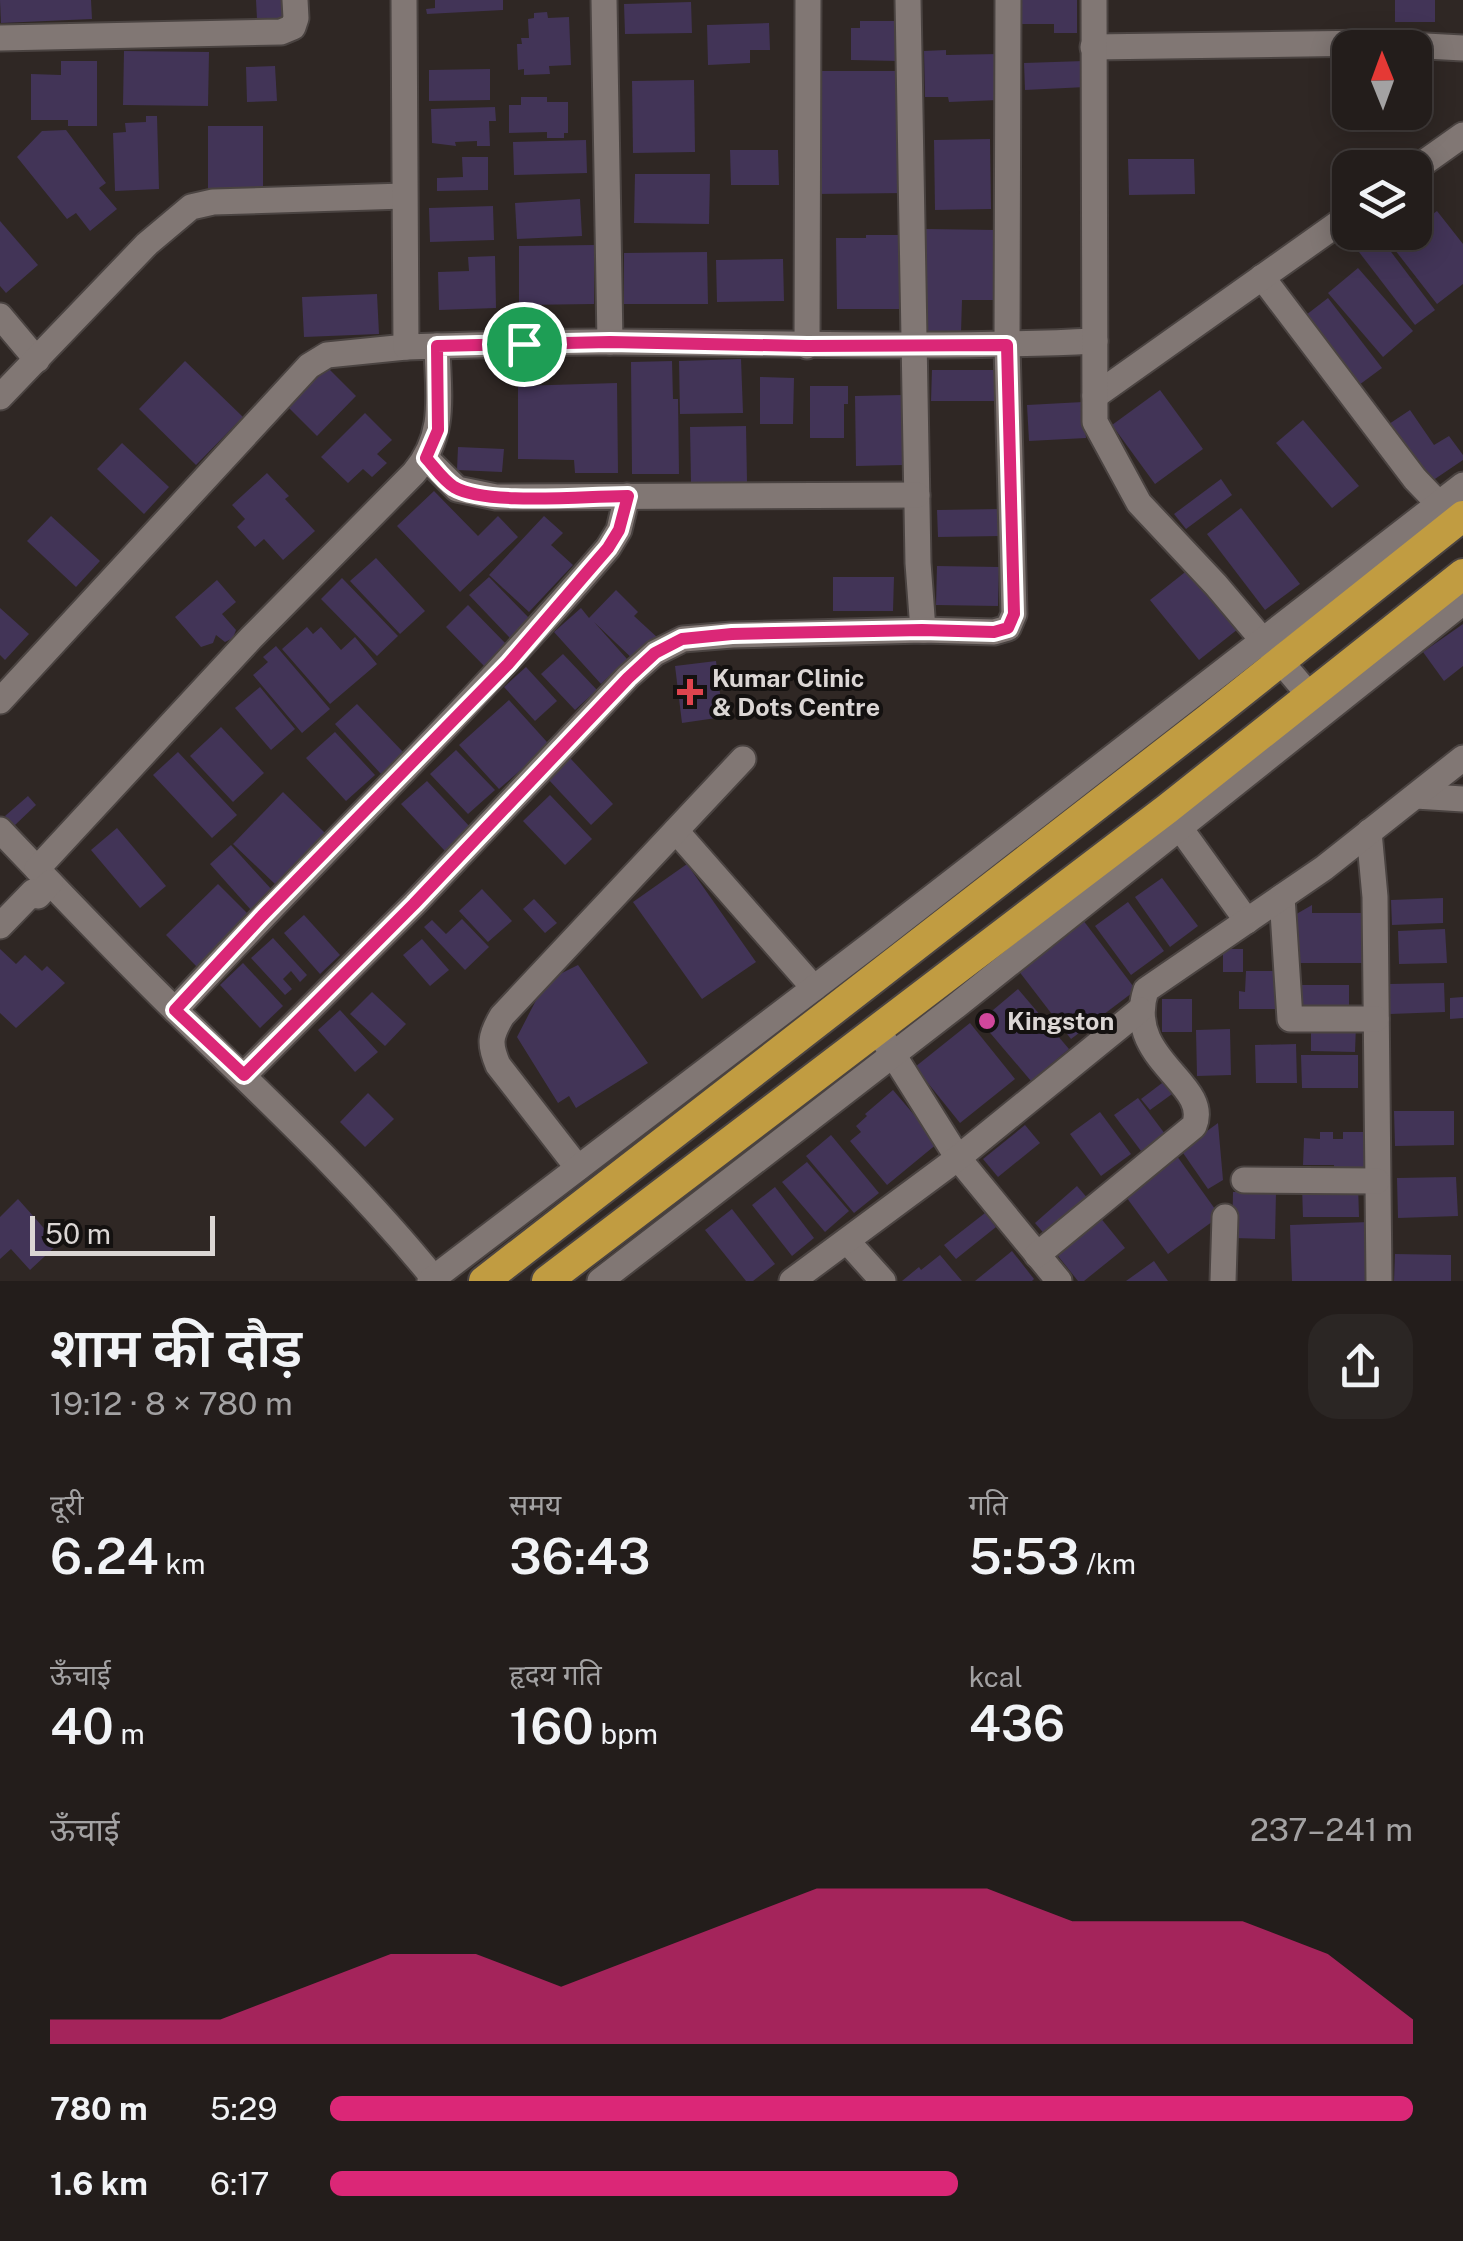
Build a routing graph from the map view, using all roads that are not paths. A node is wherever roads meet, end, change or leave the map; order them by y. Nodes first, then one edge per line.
1 (296, 0) edge
2 (404, 0) edge
3 (604, 0) edge
4 (808, 0) edge
5 (908, 0) edge
6 (1008, 0) edge
7 (1094, 0) edge
8 (0, 38) edge
9 (1094, 47) junction
10 (1463, 48) edge
11 (1463, 135) edge
12 (1432, 157) edge
13 (404, 196) junction
14 (1332, 228) edge
15 (1262, 277) junction
16 (0, 316) edge
17 (1095, 340) junction
18 (610, 342) junction
19 (914, 344) junction
20 (1007, 345) junction
21 (437, 346) junction
22 (807, 346) junction
23 (406, 347) junction
24 (37, 360) junction
25 (1094, 396) junction
26 (0, 397) edge
27 (426, 458) junction
28 (1463, 484) edge
29 (917, 495) junction
30 (628, 496) junction
31 (1451, 510) edge
32 (1463, 574) edge
33 (1463, 602) edge
34 (922, 630) junction
35 (1271, 651) junction
36 (1310, 696) junction
37 (0, 700) edge
38 (1463, 758) edge
39 (743, 759) dead end
40 (1416, 796) junction
41 (1463, 799) edge
42 (1180, 828) junction
43 (0, 830) edge
44 (676, 831) junction
45 (1369, 832) junction
46 (41, 880) junction
47 (1282, 897) junction
48 (1247, 921) junction
49 (0, 926) edge
50 (814, 988) junction
51 (175, 1010) junction
52 (1140, 1010) junction
53 (1376, 1019) junction
54 (885, 1041) junction
55 (244, 1075) junction
56 (958, 1158) junction
57 (578, 1168) junction
58 (1244, 1180) dead end
59 (1377, 1181) junction
60 (1225, 1217) dead end
61 (620, 1226) junction
62 (848, 1241) junction
63 (641, 1249) junction
64 (1037, 1255) junction
65 (433, 1280) edge
66 (484, 1281) edge
67 (547, 1281) edge
68 (600, 1281) edge
69 (792, 1281) edge
70 (882, 1281) edge
71 (1058, 1281) edge
72 (1223, 1281) edge
73 (1379, 1281) edge

1 - 8 street
2 - 13 street
3 - 18 street
4 - 22 street
5 - 19 street
6 - 20 street
7 - 9 street
9 - 10 street
9 - 17 street
11 - 12 street
13 - 23 street
13 - 24 street
14 - 15 street
15 - 25 street
15 - 31 street
16 - 24 street
17 - 20 street
17 - 25 street
18 - 21 street
18 - 22 street
19 - 20 street
19 - 22 street
19 - 29 street
20 - 34 street
21 - 23 street
21 - 27 street
23 - 37 street
24 - 26 street
25 - 35 street
27 - 30 street
27 - 46 street
28 - 31 street
29 - 30 street
29 - 34 street
30 - 51 street
31 - 35 highway
32 - 36 highway
33 - 42 street
34 - 55 street
35 - 36 street
35 - 50 street
35 - 66 highway
36 - 54 highway
38 - 40 street
39 - 44 street
40 - 41 street
40 - 45 street
42 - 48 street
42 - 54 street
43 - 46 street
44 - 50 street
44 - 57 street
45 - 47 street
45 - 53 street
46 - 49 street
46 - 51 street
47 - 48 street
47 - 53 street
48 - 52 street
50 - 57 street
51 - 55 street
52 - 56 street
52 - 64 street
53 - 59 street
54 - 56 street
54 - 61 highway
54 - 63 street
55 - 65 street
56 - 62 street
56 - 64 street
57 - 65 street
58 - 59 street
59 - 73 street
60 - 72 street
61 - 63 street
61 - 67 highway
62 - 69 street
62 - 70 street
63 - 68 street
64 - 71 street

